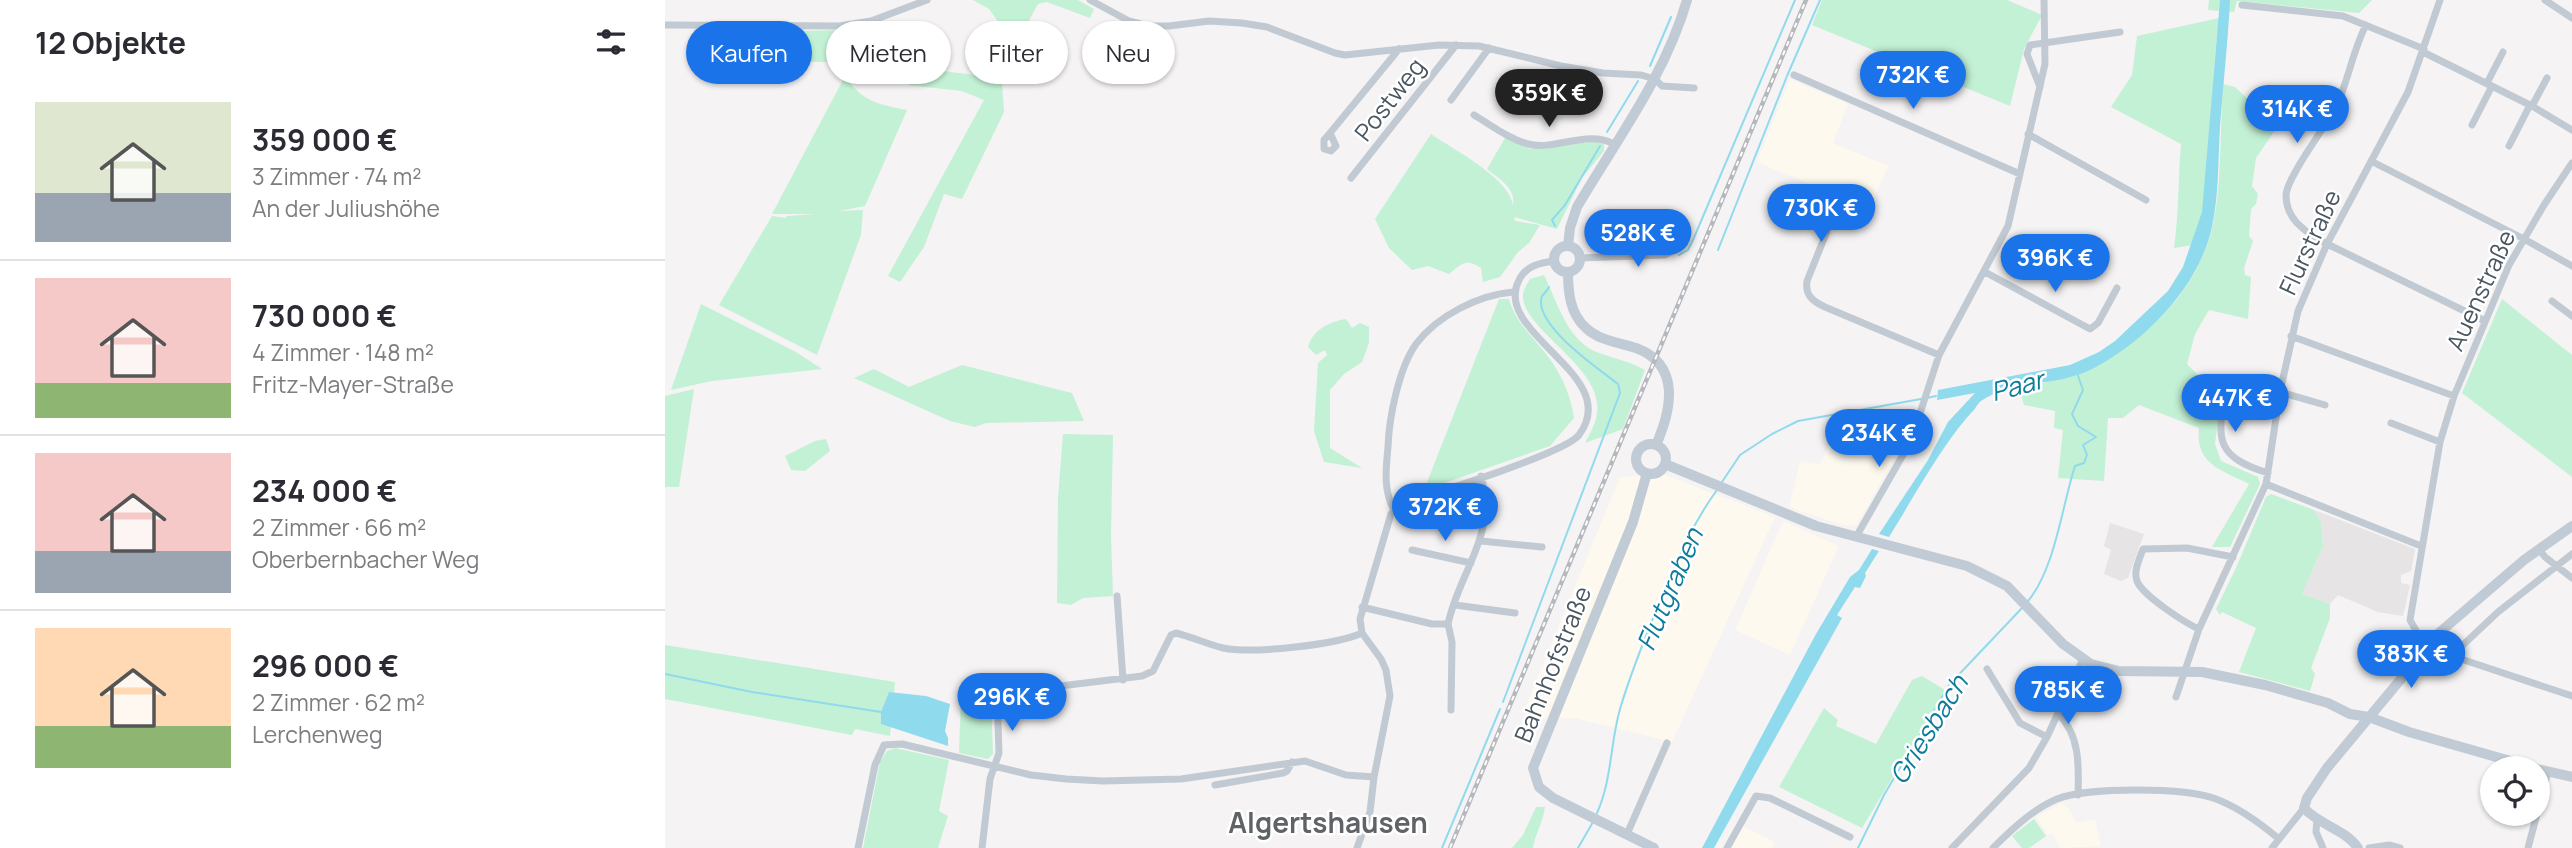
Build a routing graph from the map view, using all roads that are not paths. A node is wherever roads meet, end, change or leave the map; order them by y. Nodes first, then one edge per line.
1 (927, 0) edge
2 (1090, 0) edge
3 (1687, 0) edge
4 (2044, 0) edge
5 (2440, 0) edge
6 (2545, 0) edge
7 (2242, 5) dead end
8 (2572, 18) edge
9 (665, 25) edge
10 (2366, 25) junction
11 (2120, 32) dead end
12 (2047, 42) junction
13 (1456, 45) junction
14 (1489, 48) junction
15 (1399, 49) junction
16 (2423, 51) junction
17 (2503, 52) dead end
18 (1794, 75) dead end
19 (2547, 78) dead end
20 (1655, 79) junction
21 (2489, 85) junction
22 (1694, 88) dead end
23 (2040, 88) junction
24 (1451, 100) dead end
25 (2531, 106) junction
26 (1474, 115) dead end
27 (2472, 125) dead end
28 (2572, 130) edge
29 (1329, 132) dead end
30 (2028, 134) junction
31 (1614, 144) junction
32 (2509, 146) dead end
33 (2371, 161) junction
34 (2572, 163) edge
35 (2020, 174) junction
36 (1351, 178) dead end
37 (2146, 200) dead end
38 (1827, 231) junction
39 (2524, 239) junction
40 (1684, 244) dead end
41 (2327, 244) junction
42 (1568, 246) junction
43 (1580, 258) junction
44 (1554, 261) junction
45 (2572, 266) edge
46 (1568, 272) junction
47 (1985, 272) junction
48 (2117, 288) dead end
49 (1513, 292) junction
50 (2552, 301) dead end
51 (2572, 316) edge
52 (2485, 321) junction
53 (2291, 336) junction
54 (1939, 355) junction
55 (2226, 384) dead end
56 (2280, 392) junction
57 (2454, 396) junction
58 (2325, 405) dead end
59 (2391, 423) dead end
60 (2440, 442) junction
61 (1656, 445) junction
62 (1665, 464) junction
63 (1647, 473) junction
64 (2268, 473) junction
65 (1481, 476) junction
66 (2266, 484) junction
67 (1394, 510) junction
68 (2572, 526) edge
69 (1856, 537) junction
70 (1481, 541) junction
71 (2421, 546) junction
72 (1542, 547) dead end
73 (2539, 549) junction
74 (1412, 550) dead end
75 (2572, 554) edge
76 (2233, 557) junction
77 (1471, 563) junction
78 (2557, 566) junction
79 (2572, 578) edge
80 (1117, 596) dead end
81 (1455, 605) junction
82 (1362, 607) junction
83 (1515, 613) dead end
84 (1448, 624) junction
85 (2199, 629) junction
86 (1361, 633) junction
87 (2426, 648) junction
88 (2083, 659) junction
89 (2417, 659) junction
90 (2448, 659) junction
91 (1987, 670) dead end
92 (2185, 670) junction
93 (1123, 680) junction
94 (2572, 696) edge
95 (2176, 697) dead end
96 (1451, 710) dead end
97 (2058, 714) junction
98 (2369, 717) junction
99 (2047, 737) junction
100 (1667, 743) dead end
101 (2491, 756) edge
102 (1292, 762) junction
103 (995, 767) junction
104 (2550, 771) edge
105 (1374, 777) junction
106 (2572, 777) edge
107 (1215, 785) dead end
108 (2078, 795) junction
109 (2304, 808) junction
110 (2317, 819) junction
111 (2534, 826) edge
112 (1627, 835) junction
113 (1850, 837) dead end
114 (2279, 839) junction
115 (858, 848) edge
116 (982, 848) edge
117 (1357, 848) edge
118 (1654, 848) edge
119 (1727, 848) edge
120 (1952, 848) edge
121 (1993, 848) edge
122 (2272, 848) edge
123 (2323, 848) edge
124 (2358, 848) edge
125 (2369, 848) edge
126 (2400, 848) edge
127 (2528, 848) edge

1 - 9 street
2 - 15 street
3 - 20 main road
4 - 12 street
5 - 16 street, Flurstraße
6 - 8 street
7 - 10 street
10 - 16 street
10 - 41 street
11 - 12 street
12 - 23 street
12 - 23 street
13 - 14 street
13 - 15 street
13 - 36 street, Postweg
14 - 20 street
14 - 24 street
15 - 29 street
16 - 21 street
16 - 33 street, Flurstraße
17 - 21 street
18 - 35 street
19 - 25 street
20 - 22 street
20 - 31 main road
21 - 25 street
21 - 27 street
23 - 30 street
25 - 28 street
25 - 32 street
26 - 31 street
30 - 35 street
30 - 37 street
31 - 42 main road
33 - 39 street
33 - 41 street, Flurstraße
34 - 39 street, Auenstraße
35 - 47 street
38 - 38 street
38 - 54 street
39 - 45 street
39 - 52 street, Auenstraße
40 - 43 street
41 - 52 street
41 - 53 street, Flurstraße
42 - 43 main road
42 - 44 main road
43 - 46 main road
44 - 46 main road
44 - 49 street
46 - 61 main road
47 - 48 street
47 - 54 street
49 - 65 street
49 - 67 street
50 - 51 street
52 - 57 street, Auenstraße
53 - 56 street, Flurstraße
53 - 57 street
54 - 69 street
55 - 64 street
56 - 58 street
56 - 64 street, Flurstraße
57 - 60 street, Auenstraße
59 - 60 street
60 - 71 street, Auenstraße
61 - 62 main road
61 - 63 main road
62 - 63 main road
62 - 69 main road
63 - 112 main road, Bahnhofstraße
64 - 66 street, Flurstraße
65 - 67 street
65 - 70 street
66 - 71 street
66 - 76 street, Flurstraße
67 - 82 street
68 - 73 main road
69 - 88 main road
70 - 72 street
70 - 77 street
71 - 87 street, Auenstraße
73 - 78 street
73 - 87 main road
74 - 77 street
75 - 78 street
76 - 85 street, Flurstraße
76 - 85 street
77 - 81 street
78 - 79 street
78 - 90 street
80 - 93 street
81 - 83 street
81 - 84 street
82 - 84 street
82 - 86 street
84 - 96 street
85 - 92 street, Flurstraße
86 - 93 street
86 - 105 street
87 - 89 main road
88 - 92 main road
88 - 97 street
89 - 90 street
89 - 98 main road
90 - 94 street
91 - 99 street
92 - 95 street, Flurstraße
92 - 98 main road
93 - 103 street
97 - 99 street
97 - 108 street
98 - 101 main road
98 - 109 main road
99 - 120 street
100 - 112 street
102 - 103 street
102 - 105 street
102 - 107 street
103 - 115 street
103 - 116 street
104 - 106 main road
105 - 117 street
108 - 114 street
108 - 121 street
109 - 110 main road
109 - 114 street
110 - 123 street
110 - 124 main road
111 - 127 street
112 - 118 main road, Bahnhofstraße
113 - 119 street
114 - 122 street
125 - 126 street

